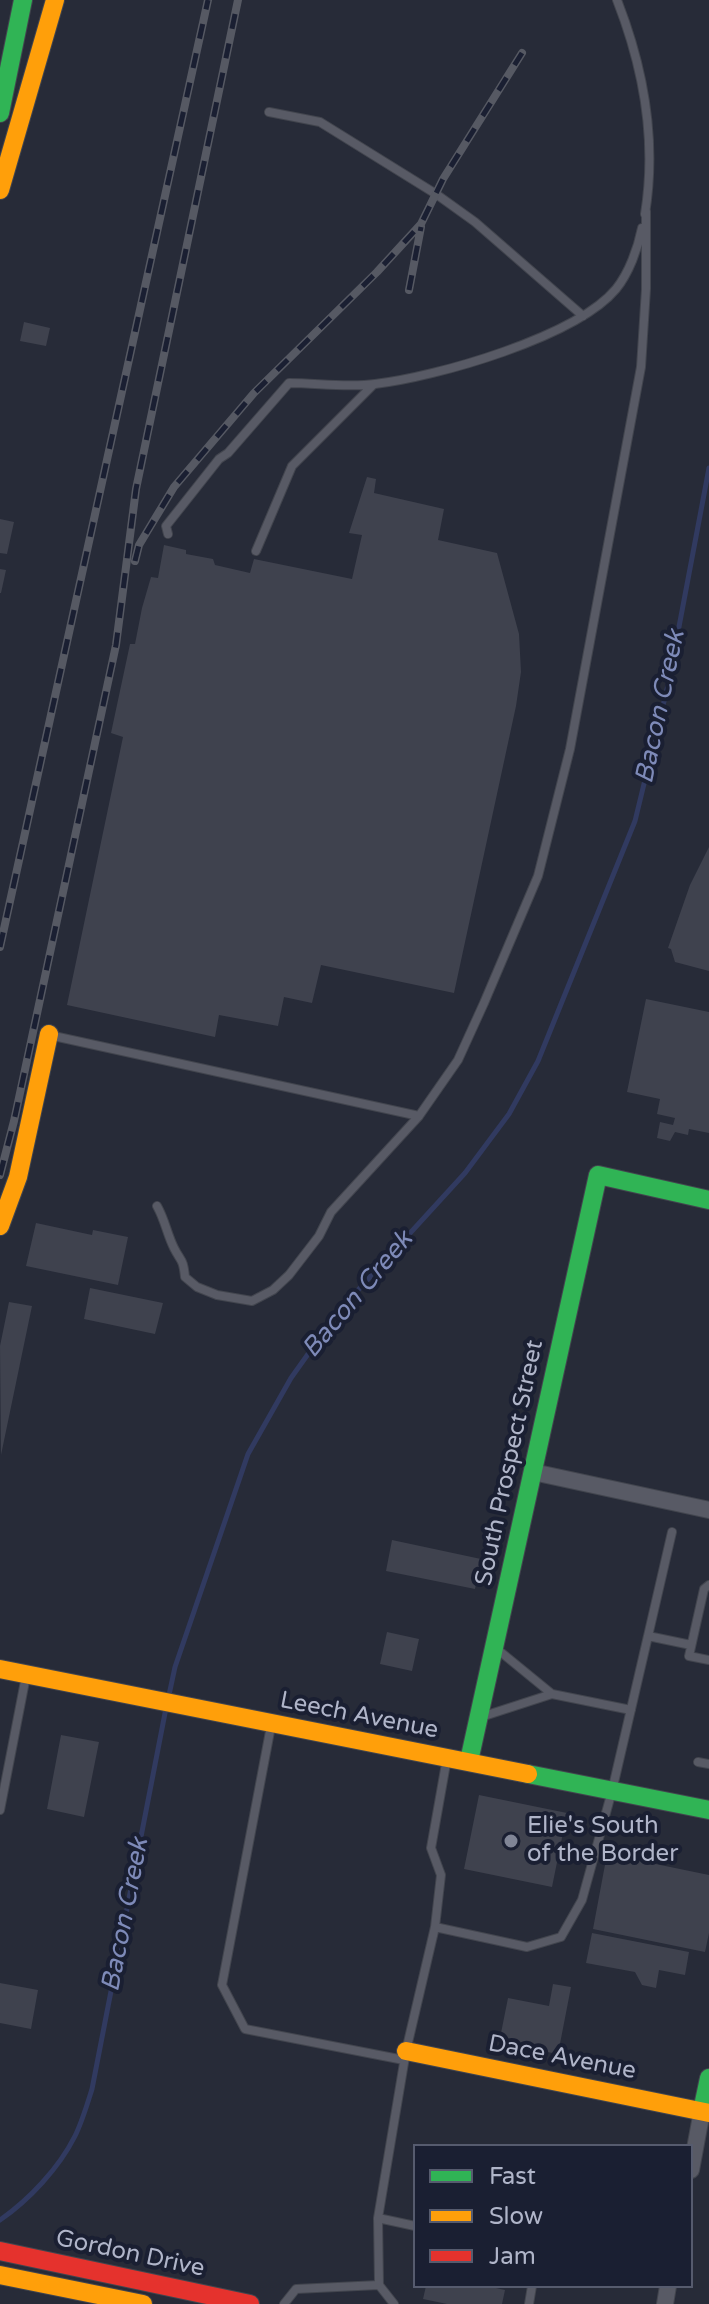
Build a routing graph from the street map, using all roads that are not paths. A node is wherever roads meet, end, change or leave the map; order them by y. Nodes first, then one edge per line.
1 (23, 0) edge
2 (55, 0) edge
3 (617, 0) edge
4 (269, 112) dead end
5 (0, 113) edge
6 (0, 190) edge
7 (646, 211) junction
8 (583, 316) junction
9 (373, 384) junction
10 (168, 534) dead end
11 (256, 551) dead end
12 (49, 1034) joint
13 (419, 1116) junction
14 (709, 1200) edge
15 (157, 1206) dead end
16 (0, 1226) edge
17 (533, 1472) junction
18 (709, 1510) edge
19 (672, 1532) dead end
20 (709, 1585) edge
21 (648, 1636) junction
22 (691, 1645) junction
23 (494, 1647) junction
24 (709, 1660) edge
25 (0, 1669) edge
26 (27, 1675) junction
27 (552, 1694) junction
28 (631, 1710) junction
29 (479, 1717) junction
30 (271, 1723) junction
31 (447, 1757) junction
32 (469, 1761) junction
33 (698, 1762) dead end
34 (709, 1764) edge
35 (612, 1791) junction
36 (0, 1810) edge
37 (709, 1810) edge
38 (435, 1927) junction
39 (405, 2056) junction
40 (709, 2078) edge
41 (706, 2112) edge
42 (693, 2162) edge
43 (378, 2218) junction
44 (413, 2226) edge
45 (0, 2251) edge
46 (0, 2275) edge
47 (379, 2285) junction
48 (143, 2304) edge
49 (250, 2304) edge
50 (284, 2304) edge
51 (394, 2304) edge

1 - 5 main road
2 - 6 main road
3 - 7 lane
4 - 8 lane
7 - 8 lane
7 - 13 lane
8 - 9 lane
9 - 10 lane
9 - 11 lane
12 - 13 lane
12 - 16 main road
13 - 15 lane
14 - 17 main road, South Prospect Street
17 - 18 street
17 - 23 main road, South Prospect Street
19 - 21 lane
20 - 22 lane
21 - 22 lane
21 - 28 lane
22 - 24 lane
23 - 27 lane
23 - 29 main road, South Prospect Street
25 - 26 main road, Leech Avenue
26 - 30 main road, Leech Avenue
26 - 36 lane
27 - 28 lane
27 - 29 lane
28 - 35 lane
29 - 32 main road, South Prospect Street
30 - 31 main road, Leech Avenue
30 - 39 lane
31 - 32 main road, Leech Avenue
31 - 38 lane
32 - 35 main road, Leech Avenue
33 - 34 lane
35 - 37 main road, Leech Avenue
35 - 38 lane
38 - 39 lane
39 - 41 main road, Dace Avenue
39 - 43 lane
40 - 41 main road
41 - 42 street
43 - 44 lane
43 - 47 lane
45 - 49 main road, Gordon Drive
46 - 48 main road, Gordon Drive
47 - 50 lane
47 - 51 lane

